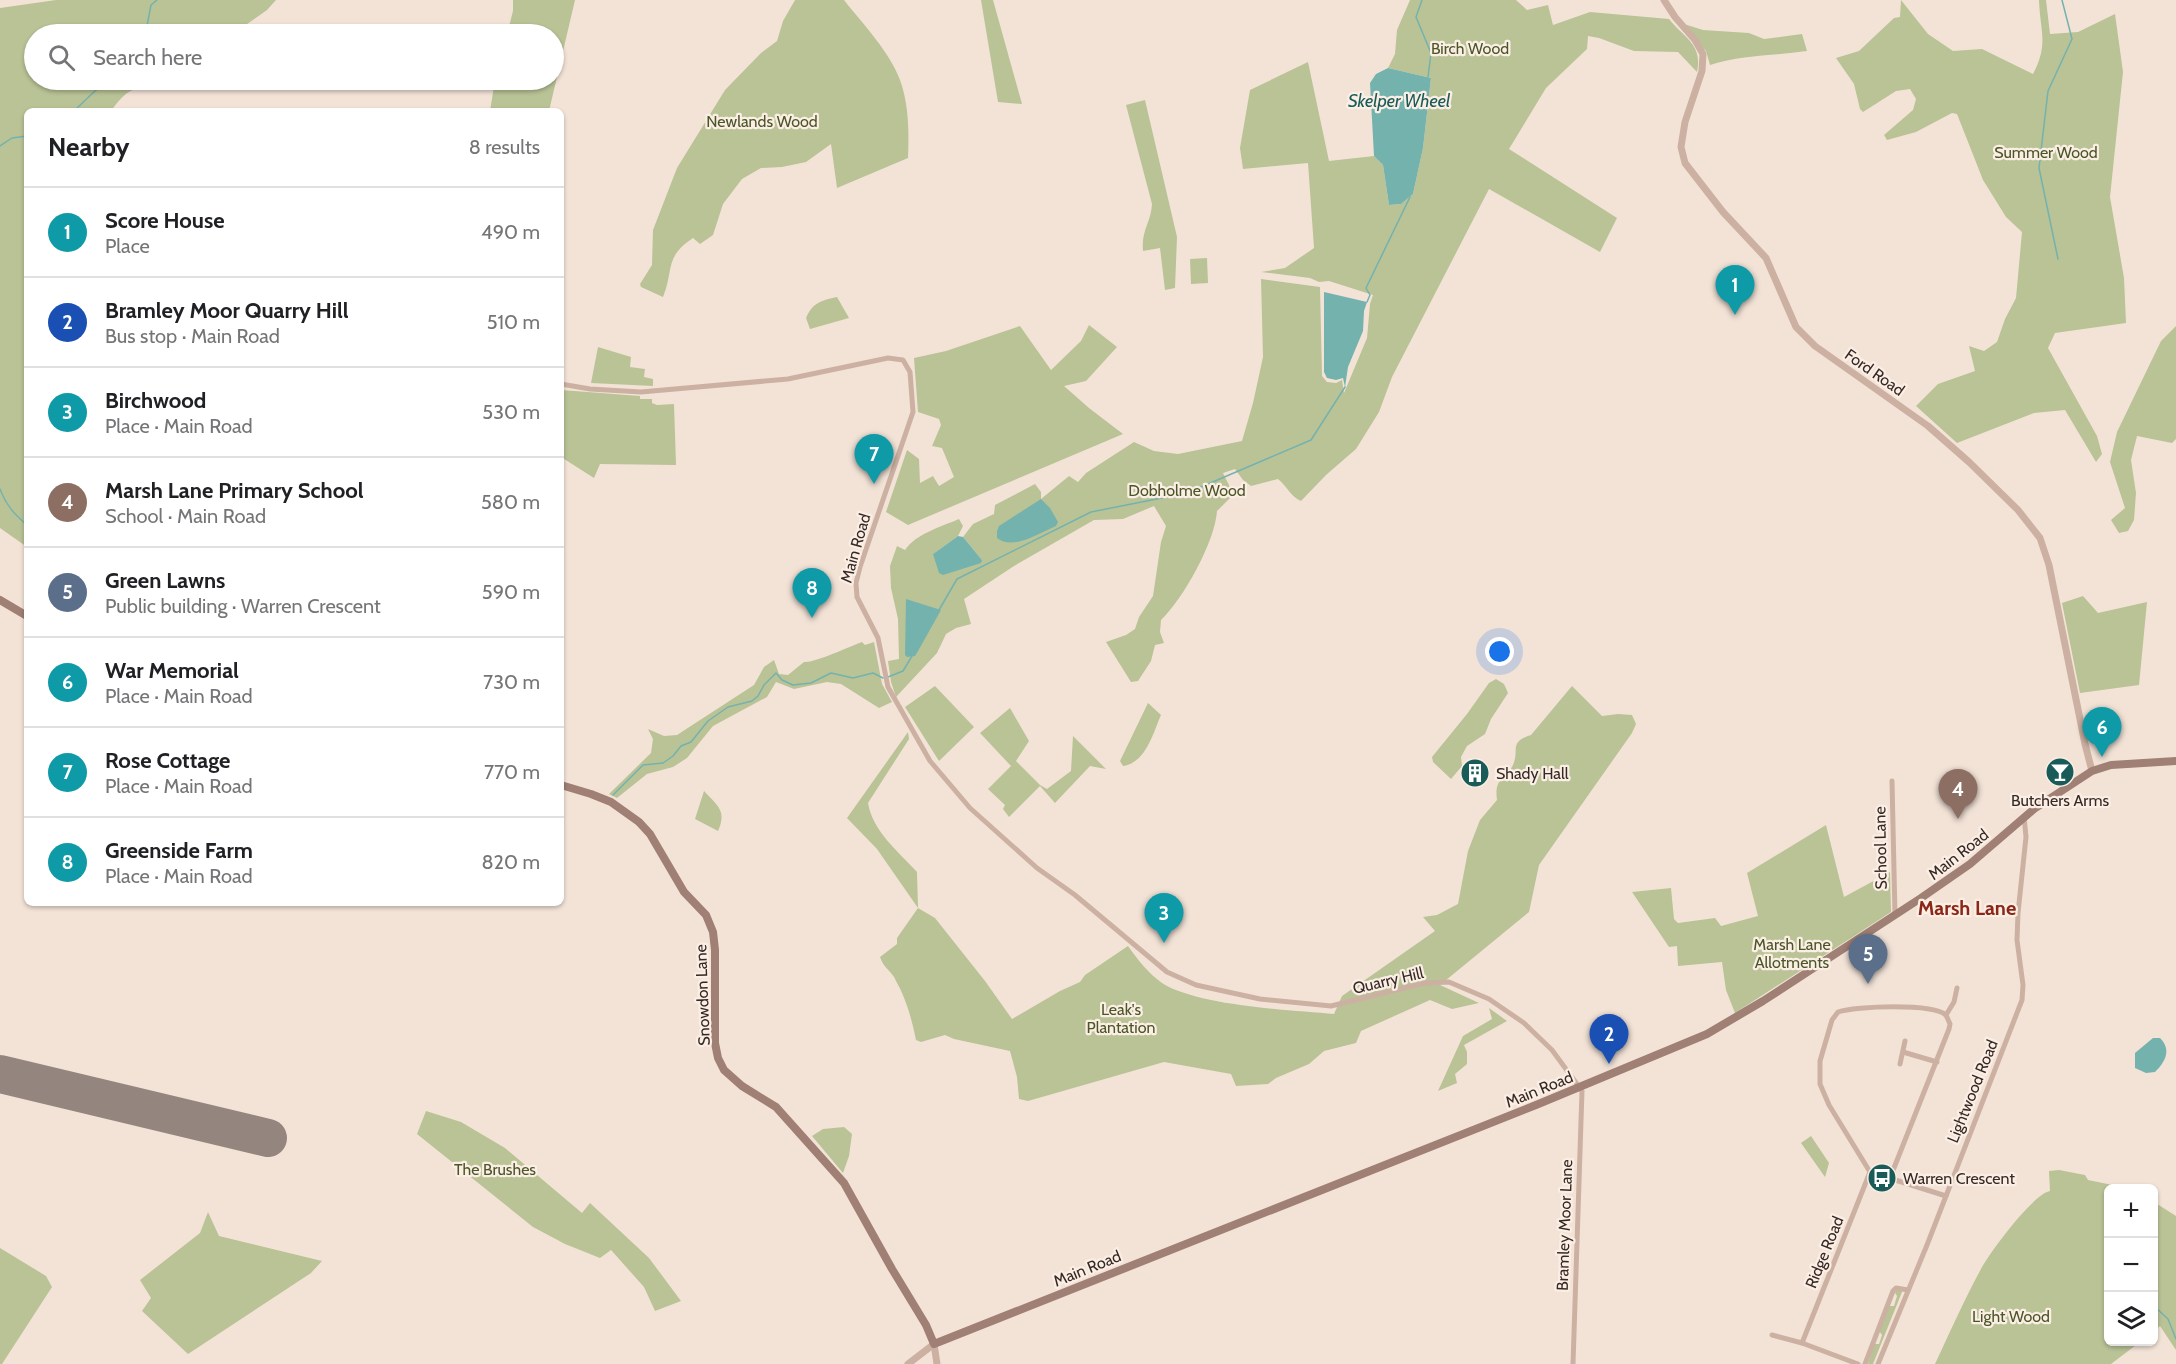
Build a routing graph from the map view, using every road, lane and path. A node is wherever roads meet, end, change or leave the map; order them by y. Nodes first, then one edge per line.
1 (1664, 0) edge
2 (564, 385) edge
3 (0, 600) edge
4 (24, 614) edge
5 (2176, 761) edge
6 (2092, 771) junction
7 (1892, 781) dead end
8 (564, 786) edge
9 (2024, 816) junction
10 (1895, 915) junction
11 (1167, 972) joint
12 (1957, 988) dead end
13 (1946, 1015) junction
14 (1905, 1041) dead end
15 (1903, 1053) junction
16 (1937, 1062) junction
17 (1900, 1064) dead end
18 (1580, 1087) junction
19 (1870, 1172) junction
20 (1890, 1178) junction
21 (1946, 1196) junction
22 (1908, 1290) junction
23 (1772, 1335) dead end
24 (1802, 1343) junction
25 (934, 1344) junction
26 (908, 1364) edge
27 (937, 1364) edge
28 (1573, 1364) edge
29 (1858, 1364) edge
30 (1864, 1364) edge
31 (1878, 1364) edge

1 - 6 street, Ford Road
2 - 11 street, Main Road
3 - 4 main road
5 - 6 main road, Main Road
6 - 9 main road, Main Road
7 - 10 street, School Lane
8 - 25 main road, Snowdon Lane
9 - 10 main road, Main Road
9 - 21 street, Lightwood Road
10 - 18 main road, Main Road
11 - 18 street, Quarry Hill
12 - 13 street
13 - 16 street
13 - 19 street
14 - 15 street
15 - 16 street
15 - 17 street
16 - 20 street
18 - 25 main road, Main Road
18 - 28 street, Bramley Moor Lane
19 - 20 street
19 - 24 street, Ridge Road
20 - 21 street
21 - 22 street, Lightwood Road
22 - 30 street
22 - 31 street, Lightwood Road
23 - 24 street
24 - 29 street
25 - 26 street
25 - 27 street

